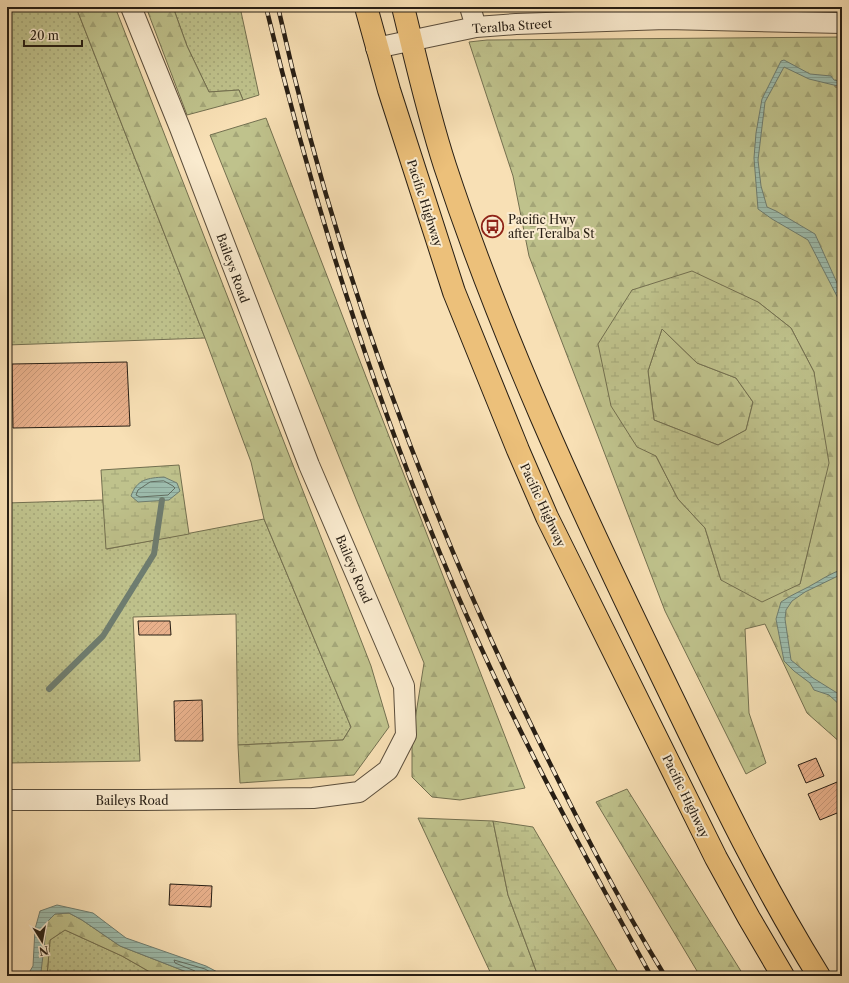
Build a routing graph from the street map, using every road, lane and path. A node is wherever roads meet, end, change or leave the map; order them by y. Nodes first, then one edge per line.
1 (131, 7) edge
2 (366, 7) edge
3 (403, 7) edge
4 (470, 7) edge
5 (665, 13) edge
6 (842, 23) edge
7 (476, 27) junction
8 (412, 42) junction
9 (376, 48) junction
10 (7, 800) edge
11 (783, 976) edge
12 (819, 976) edge

1 - 10 street, Baileys Road
2 - 9 main road, Pacific Highway
3 - 8 main road
4 - 7 street
5 - 6 street, Teralba Street
5 - 7 street, Teralba Street
7 - 8 street, Teralba Street
8 - 9 street, Teralba Street
8 - 12 main road
9 - 11 main road, Pacific Highway

